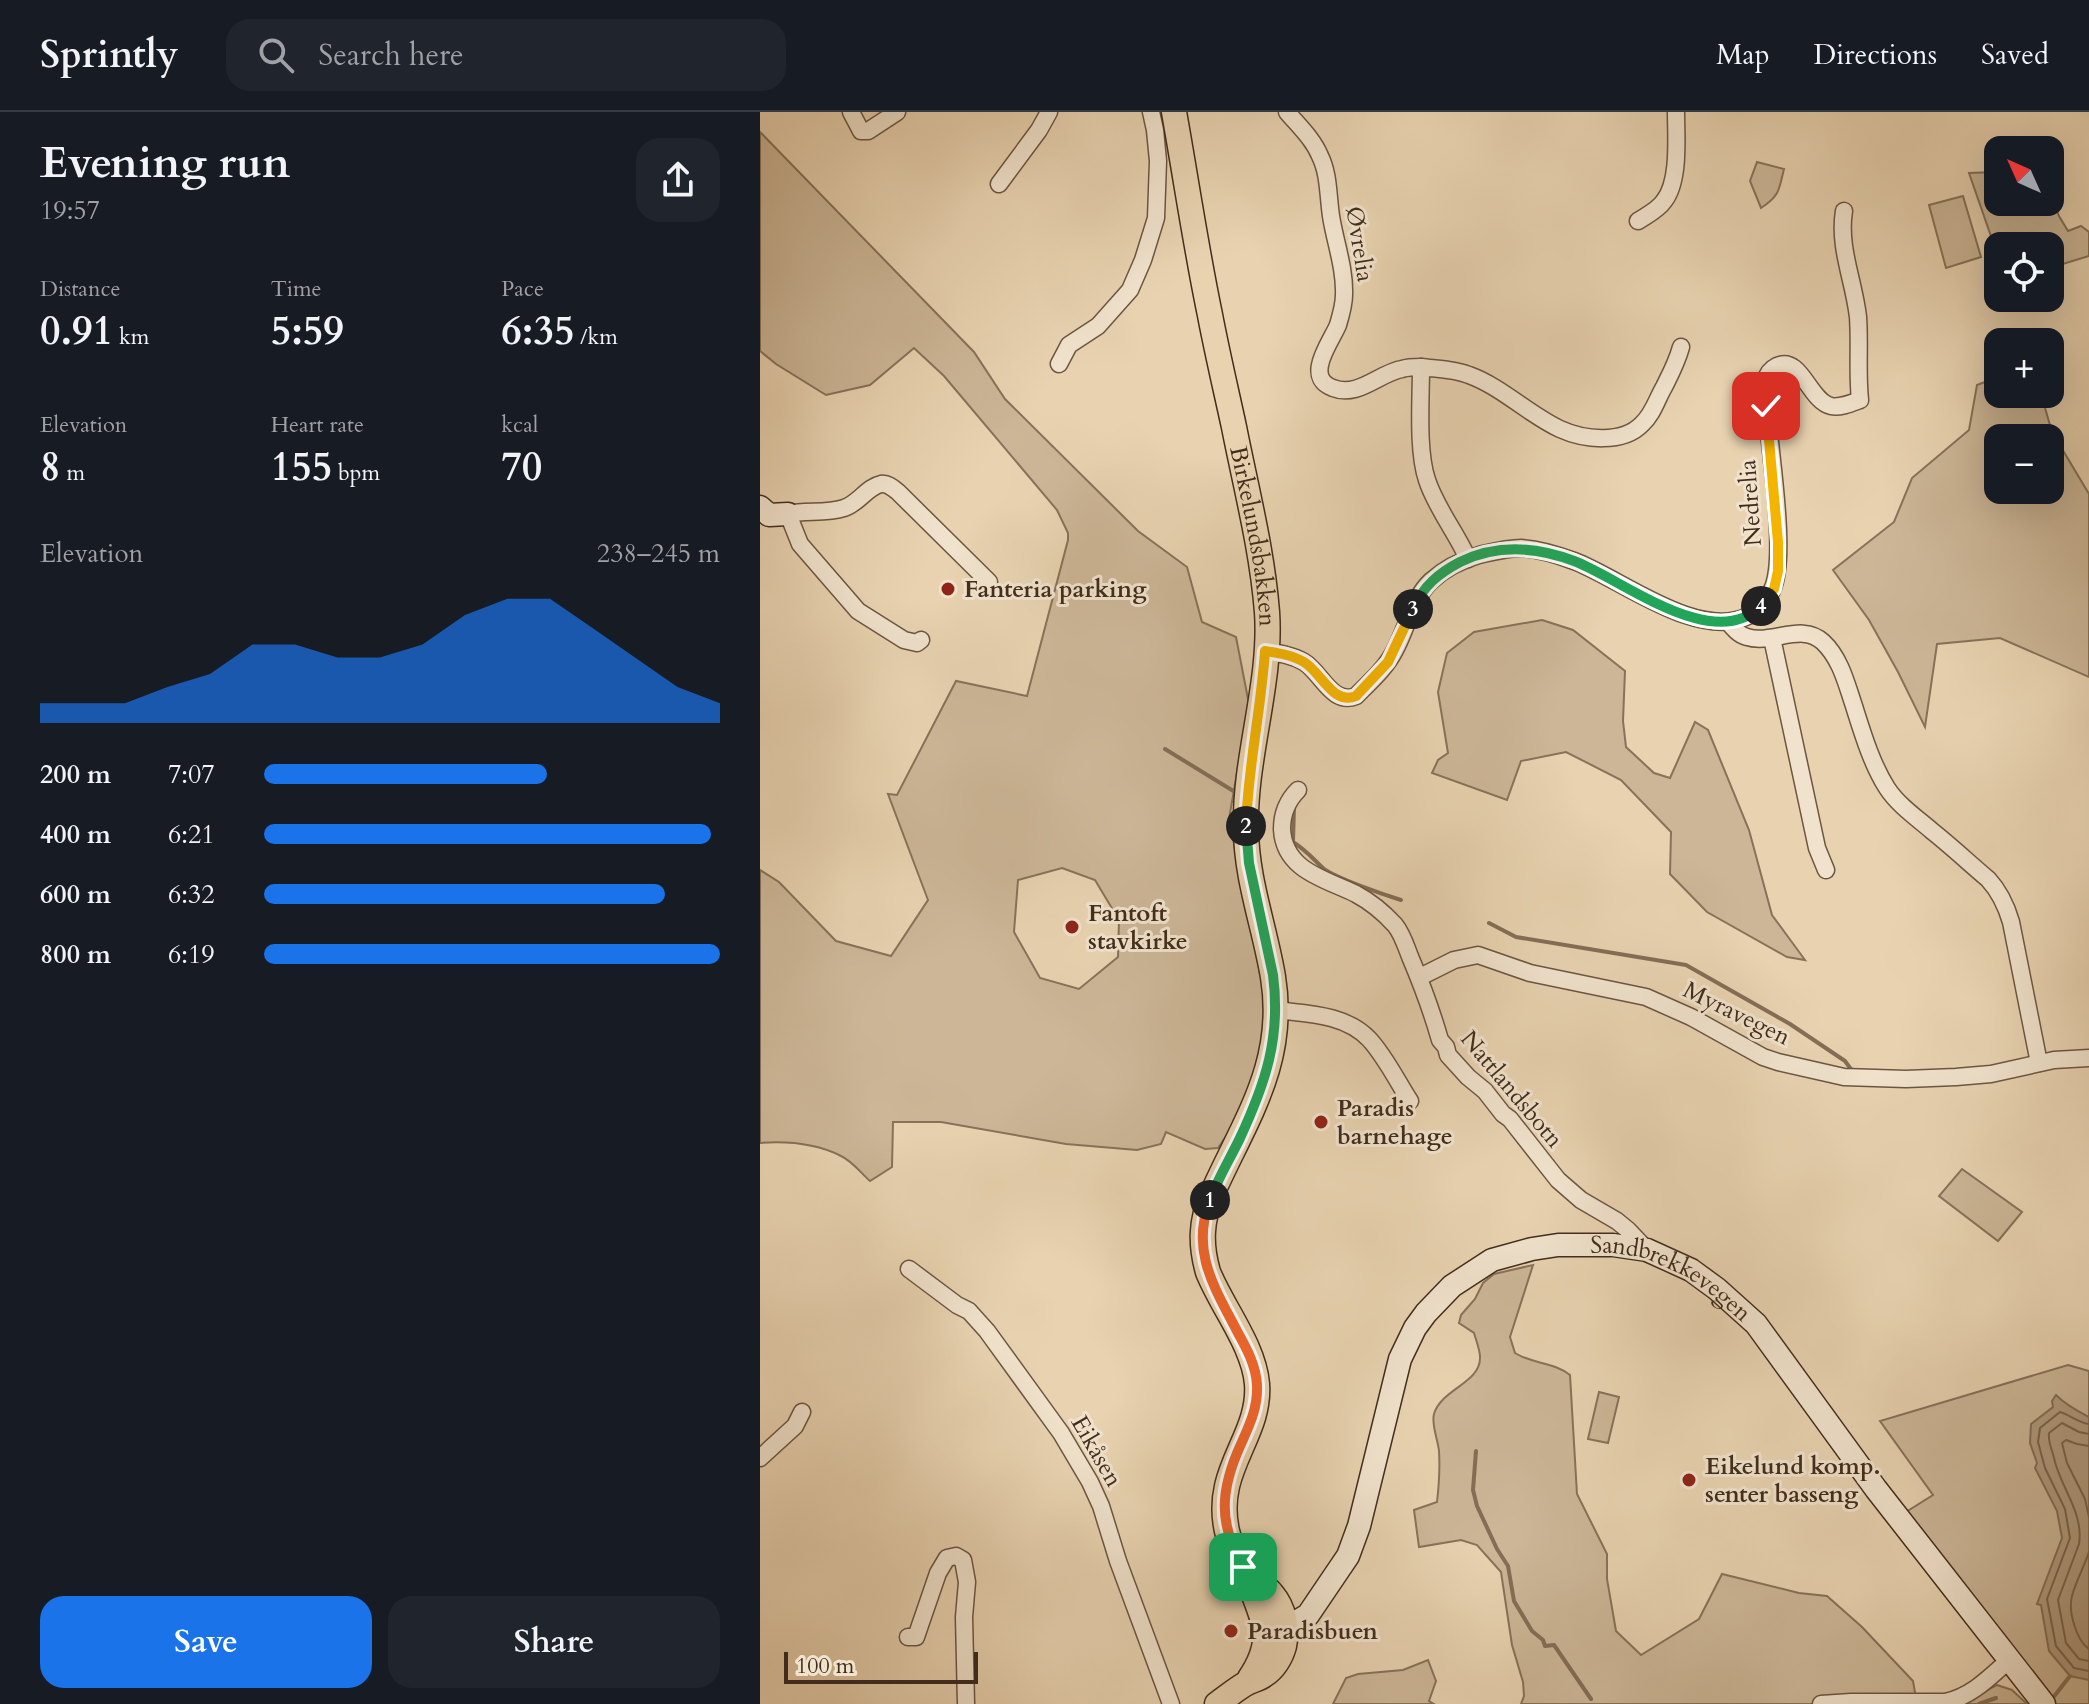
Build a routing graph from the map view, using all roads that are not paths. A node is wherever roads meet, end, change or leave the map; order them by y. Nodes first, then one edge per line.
1 (851, 112) edge
2 (897, 112) edge
3 (1049, 112) edge
4 (1151, 112) edge
5 (1174, 112) edge
6 (1287, 112) edge
7 (1676, 112) edge
8 (999, 184) dead end
9 (1844, 211) dead end
10 (1638, 221) dead end
11 (1681, 347) dead end
12 (1059, 364) dead end
13 (1421, 367) junction
14 (760, 507) edge
15 (788, 514) junction
16 (1468, 559) junction
17 (989, 582) dead end
18 (1728, 622) junction
19 (1772, 638) junction
20 (921, 640) dead end
21 (1265, 651) junction
22 (1298, 790) dead end
23 (1826, 870) dead end
24 (1420, 977) junction
25 (1276, 1010) junction
26 (2089, 1058) edge
27 (2039, 1063) junction
28 (1410, 1101) dead end
29 (1647, 1250) junction
30 (909, 1269) dead end
31 (802, 1412) dead end
32 (760, 1458) edge
33 (1277, 1620) junction
34 (908, 1637) dead end
35 (2009, 1660) junction
36 (1221, 1703) edge
37 (966, 1704) edge
38 (1171, 1704) edge
39 (1821, 1704) edge
40 (2044, 1704) edge

1 - 2 street
3 - 8 street
4 - 12 street
5 - 21 main road, Birkelundsbakken
6 - 13 street, Øvrelia
7 - 10 street
9 - 18 street, Nedrelia
11 - 13 street
13 - 16 street
14 - 15 street
15 - 17 street
15 - 20 street
16 - 18 street
16 - 21 street
18 - 19 street
19 - 23 street
19 - 27 street
21 - 25 main road, Birkelundsbakken
22 - 24 street, Nattlandsbotn
24 - 27 street, Myravegen
24 - 29 street, Nattlandsbotn
25 - 28 street
25 - 33 main road, Birkelundsbakken
26 - 27 street, Myravegen
29 - 33 street, Sandbrekkevegen
29 - 35 street, Sandbrekkevegen
30 - 38 street, Eikåsen
31 - 32 street
33 - 36 main road
34 - 37 street
35 - 39 street
35 - 40 street, Sandbrekkevegen

